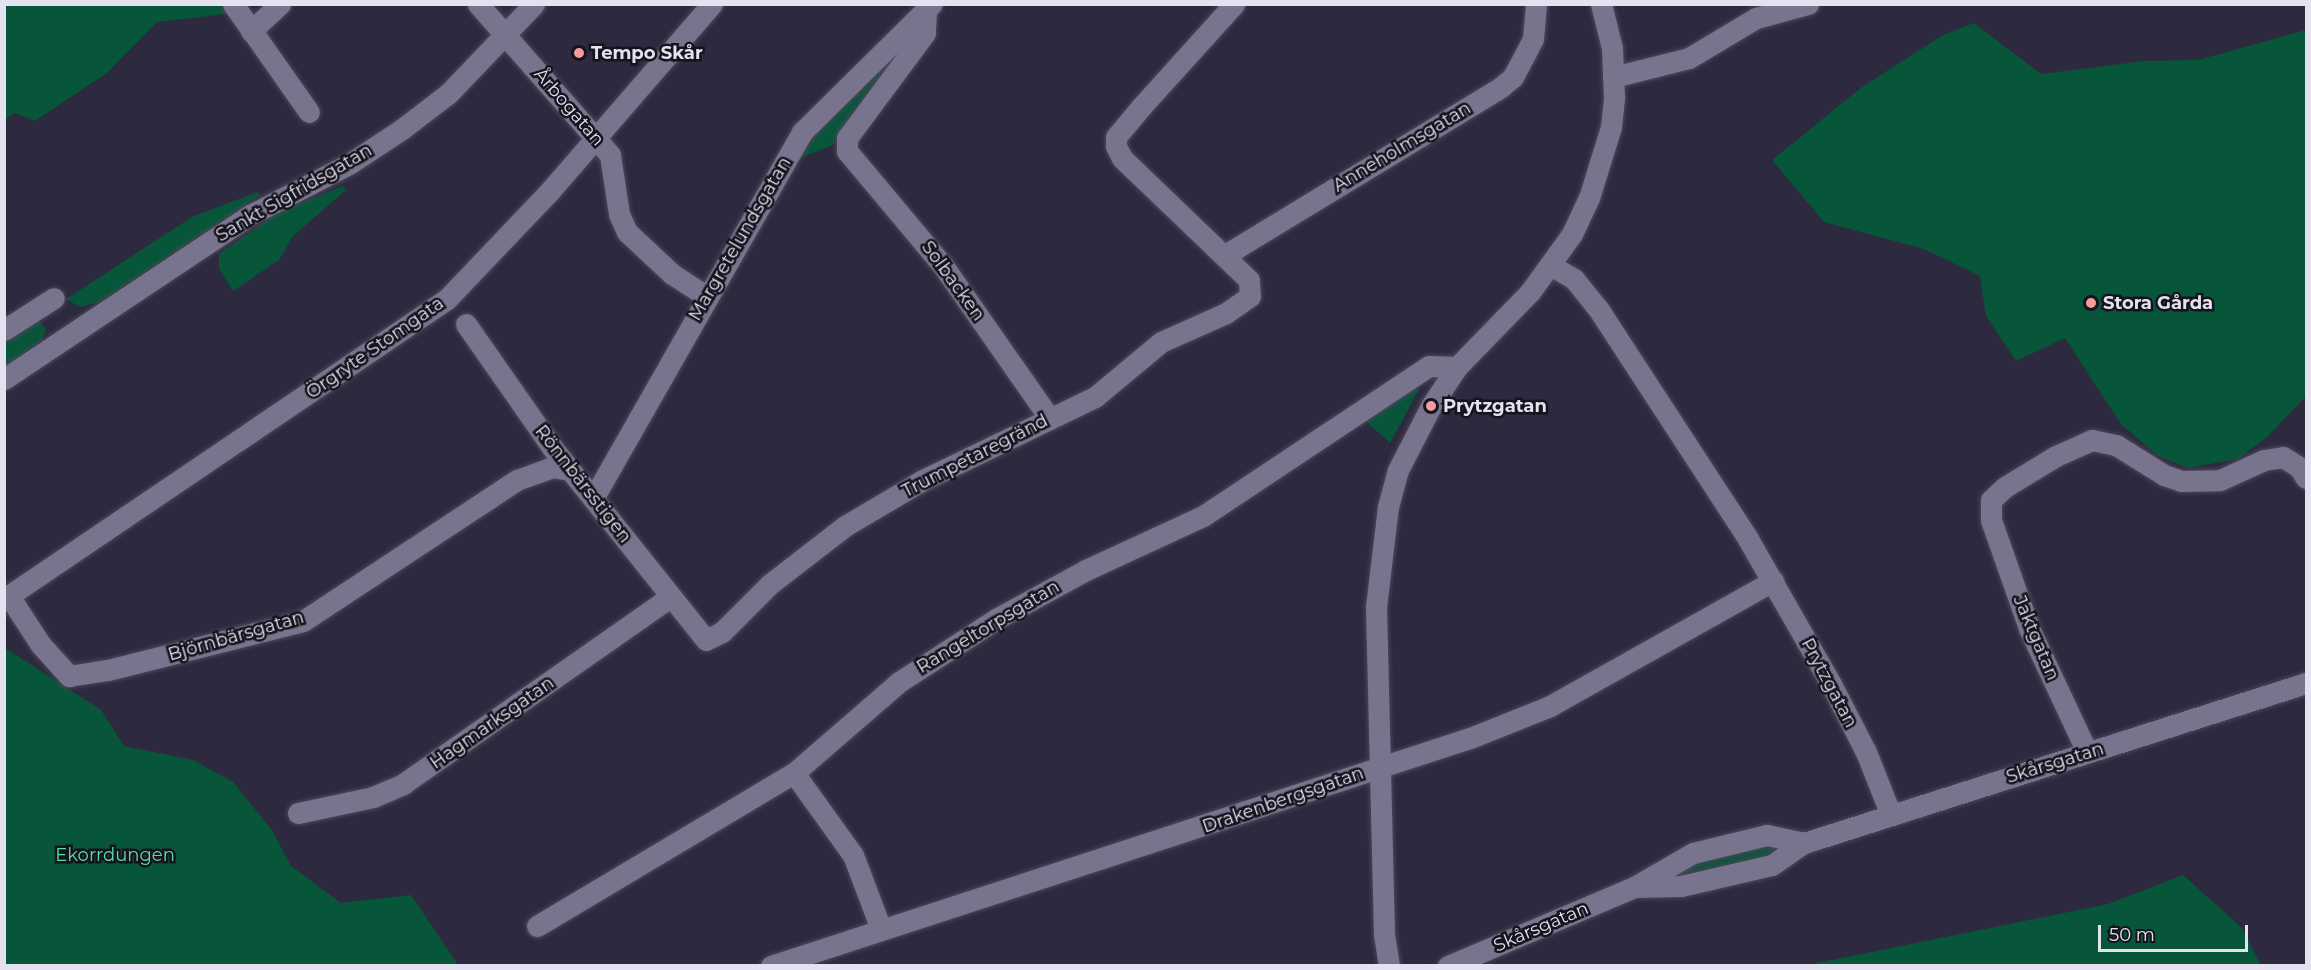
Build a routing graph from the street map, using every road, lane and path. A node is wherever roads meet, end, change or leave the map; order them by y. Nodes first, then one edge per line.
1 (233, 4) edge
2 (280, 4) edge
3 (478, 4) edge
4 (534, 4) edge
5 (712, 4) edge
6 (1234, 4) edge
7 (1536, 4) edge
8 (1601, 4) edge
9 (1808, 4) edge
10 (929, 8) edge
11 (251, 31) junction
12 (506, 36) junction
13 (1613, 77) junction
14 (309, 112) dead end
15 (596, 138) junction
16 (847, 151) joint
17 (1225, 255) junction
18 (1550, 265) junction
19 (706, 296) junction
20 (54, 298) dead end
21 (466, 324) dead end
22 (4, 330) edge
23 (1457, 367) junction
24 (4, 379) edge
25 (1050, 418) junction
26 (570, 470) junction
27 (2307, 478) edge
28 (594, 497) junction
29 (1773, 581) junction
30 (7, 597) edge
31 (669, 598) junction
32 (706, 640) joint
33 (2307, 683) edge
34 (2087, 752) junction
35 (1380, 767) junction
36 (794, 773) junction
37 (298, 813) dead end
38 (1891, 815) junction
39 (1804, 843) junction
40 (1634, 887) junction
41 (537, 926) dead end
42 (881, 928) junction
43 (771, 966) edge
44 (1389, 966) edge
45 (1448, 966) edge

1 - 11 street
2 - 11 street
3 - 12 street, Årbogatan
4 - 12 street, Sankt Sigfridsgatan
5 - 15 street, Örgryte Stomgata
6 - 17 street
7 - 17 street, Anneholmsgatan
8 - 13 street
9 - 13 street
10 - 16 street, Margretelundsgatan
10 - 19 street, Margretelundsgatan
11 - 14 street
12 - 15 street, Årbogatan
12 - 24 street, Sankt Sigfridsgatan
13 - 18 street
15 - 19 street, Årbogatan
15 - 30 street, Örgryte Stomgata
16 - 25 street, Solbacken
17 - 25 street, Trumpetaregränd
18 - 23 street
18 - 29 street, Prytzgatan
19 - 28 street, Margretelundsgatan
20 - 22 street
21 - 26 street, Rönnbärsstigen
23 - 35 street
23 - 36 street, Rangeltorpsgatan
25 - 32 street, Trumpetaregränd
26 - 28 street, Rönnbärsstigen
26 - 30 street, Björnbärsgatan
27 - 34 street, Jaktgatan
28 - 31 street, Rönnbärsstigen
29 - 35 street, Drakenbergsgatan
29 - 38 street, Prytzgatan
31 - 32 street, Rönnbärsstigen
31 - 37 street, Hagmarksgatan
33 - 34 street, Skårsgatan
34 - 38 street, Skårsgatan
35 - 42 street, Drakenbergsgatan
35 - 44 street
36 - 41 street, Rangeltorpsgatan
36 - 42 street
38 - 39 street, Skårsgatan
39 - 40 street, Skårsgatan
39 - 40 street, Skårsgatan
40 - 45 street, Skårsgatan
42 - 43 street, Drakenbergsgatan

